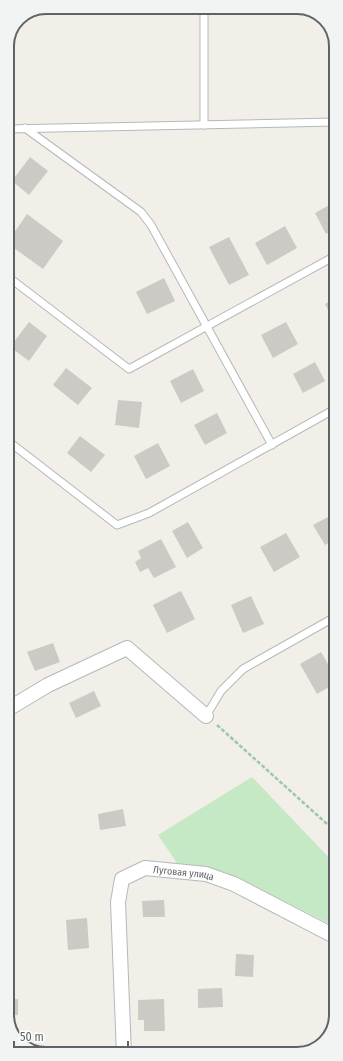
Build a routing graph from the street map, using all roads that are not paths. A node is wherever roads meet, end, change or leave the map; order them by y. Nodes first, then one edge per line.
1 (204, 14) edge
2 (329, 122) edge
3 (204, 125) junction
4 (25, 128) junction
5 (14, 129) edge
6 (329, 259) edge
7 (14, 281) edge
8 (208, 326) junction
9 (329, 412) edge
10 (272, 445) junction
11 (14, 446) edge
12 (329, 621) edge
13 (14, 705) edge
14 (206, 716) joint
15 (329, 933) edge
16 (124, 1047) edge

1 - 3 lane
2 - 3 lane
3 - 4 lane
4 - 5 lane
4 - 8 lane
6 - 8 lane
7 - 8 lane
8 - 10 lane
9 - 10 lane
10 - 11 lane
12 - 14 lane
13 - 14 street
15 - 16 street, Луговая улица

